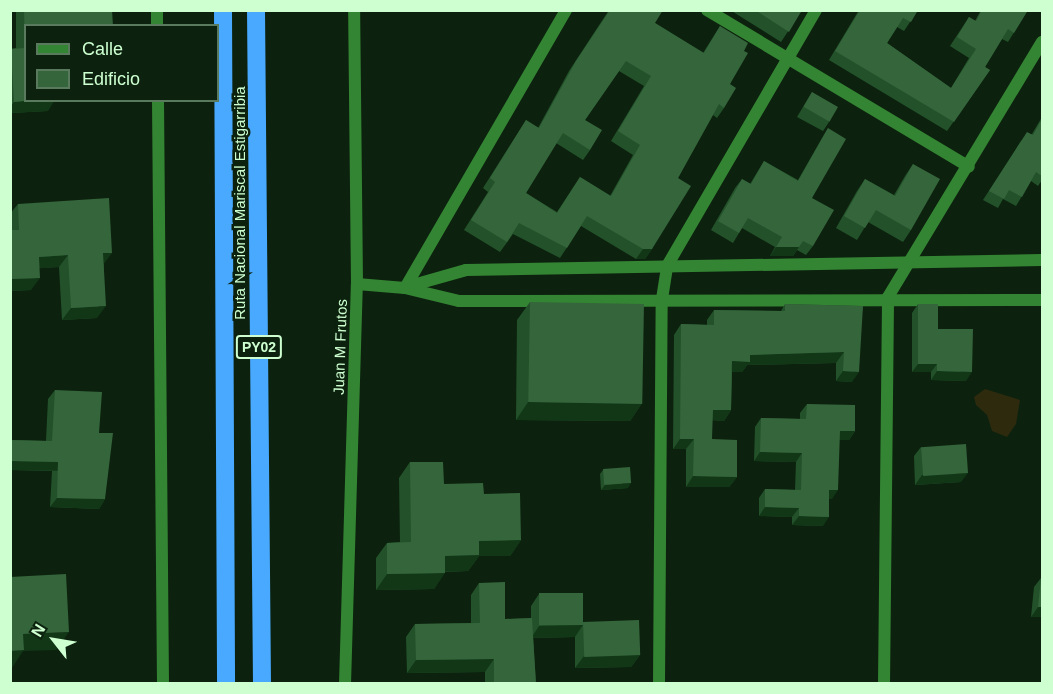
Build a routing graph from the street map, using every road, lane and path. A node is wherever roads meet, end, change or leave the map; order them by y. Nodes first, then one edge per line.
1 (223, 10) edge
2 (256, 10) edge
3 (354, 10) edge
4 (566, 10) edge
5 (707, 10) edge
6 (816, 10) edge
7 (1042, 42) edge
8 (788, 58) junction
9 (158, 102) edge
10 (969, 167) junction
11 (1042, 260) edge
12 (912, 262) junction
13 (667, 266) junction
14 (357, 284) junction
15 (405, 288) junction
16 (888, 297) junction
17 (662, 299) junction
18 (1042, 300) edge
19 (164, 684) edge
20 (226, 684) edge
21 (262, 684) edge
22 (345, 684) edge
23 (659, 684) edge
24 (884, 684) edge

1 - 20 highway, Ruta Nacional Mariscal Estigarribia / PY02
2 - 21 highway, Ruta Nacional Mariscal Estigarribia / PY02
3 - 14 street, Juan M Frutos
4 - 15 street
5 - 8 street
6 - 8 street
7 - 10 street
8 - 10 street
8 - 13 street
9 - 19 street
10 - 12 street
11 - 12 street
12 - 13 street
12 - 16 street
13 - 15 street
13 - 17 street
14 - 15 street
14 - 22 street, Juan M Frutos
15 - 17 street
16 - 17 street
16 - 18 street
16 - 24 street
17 - 23 street

